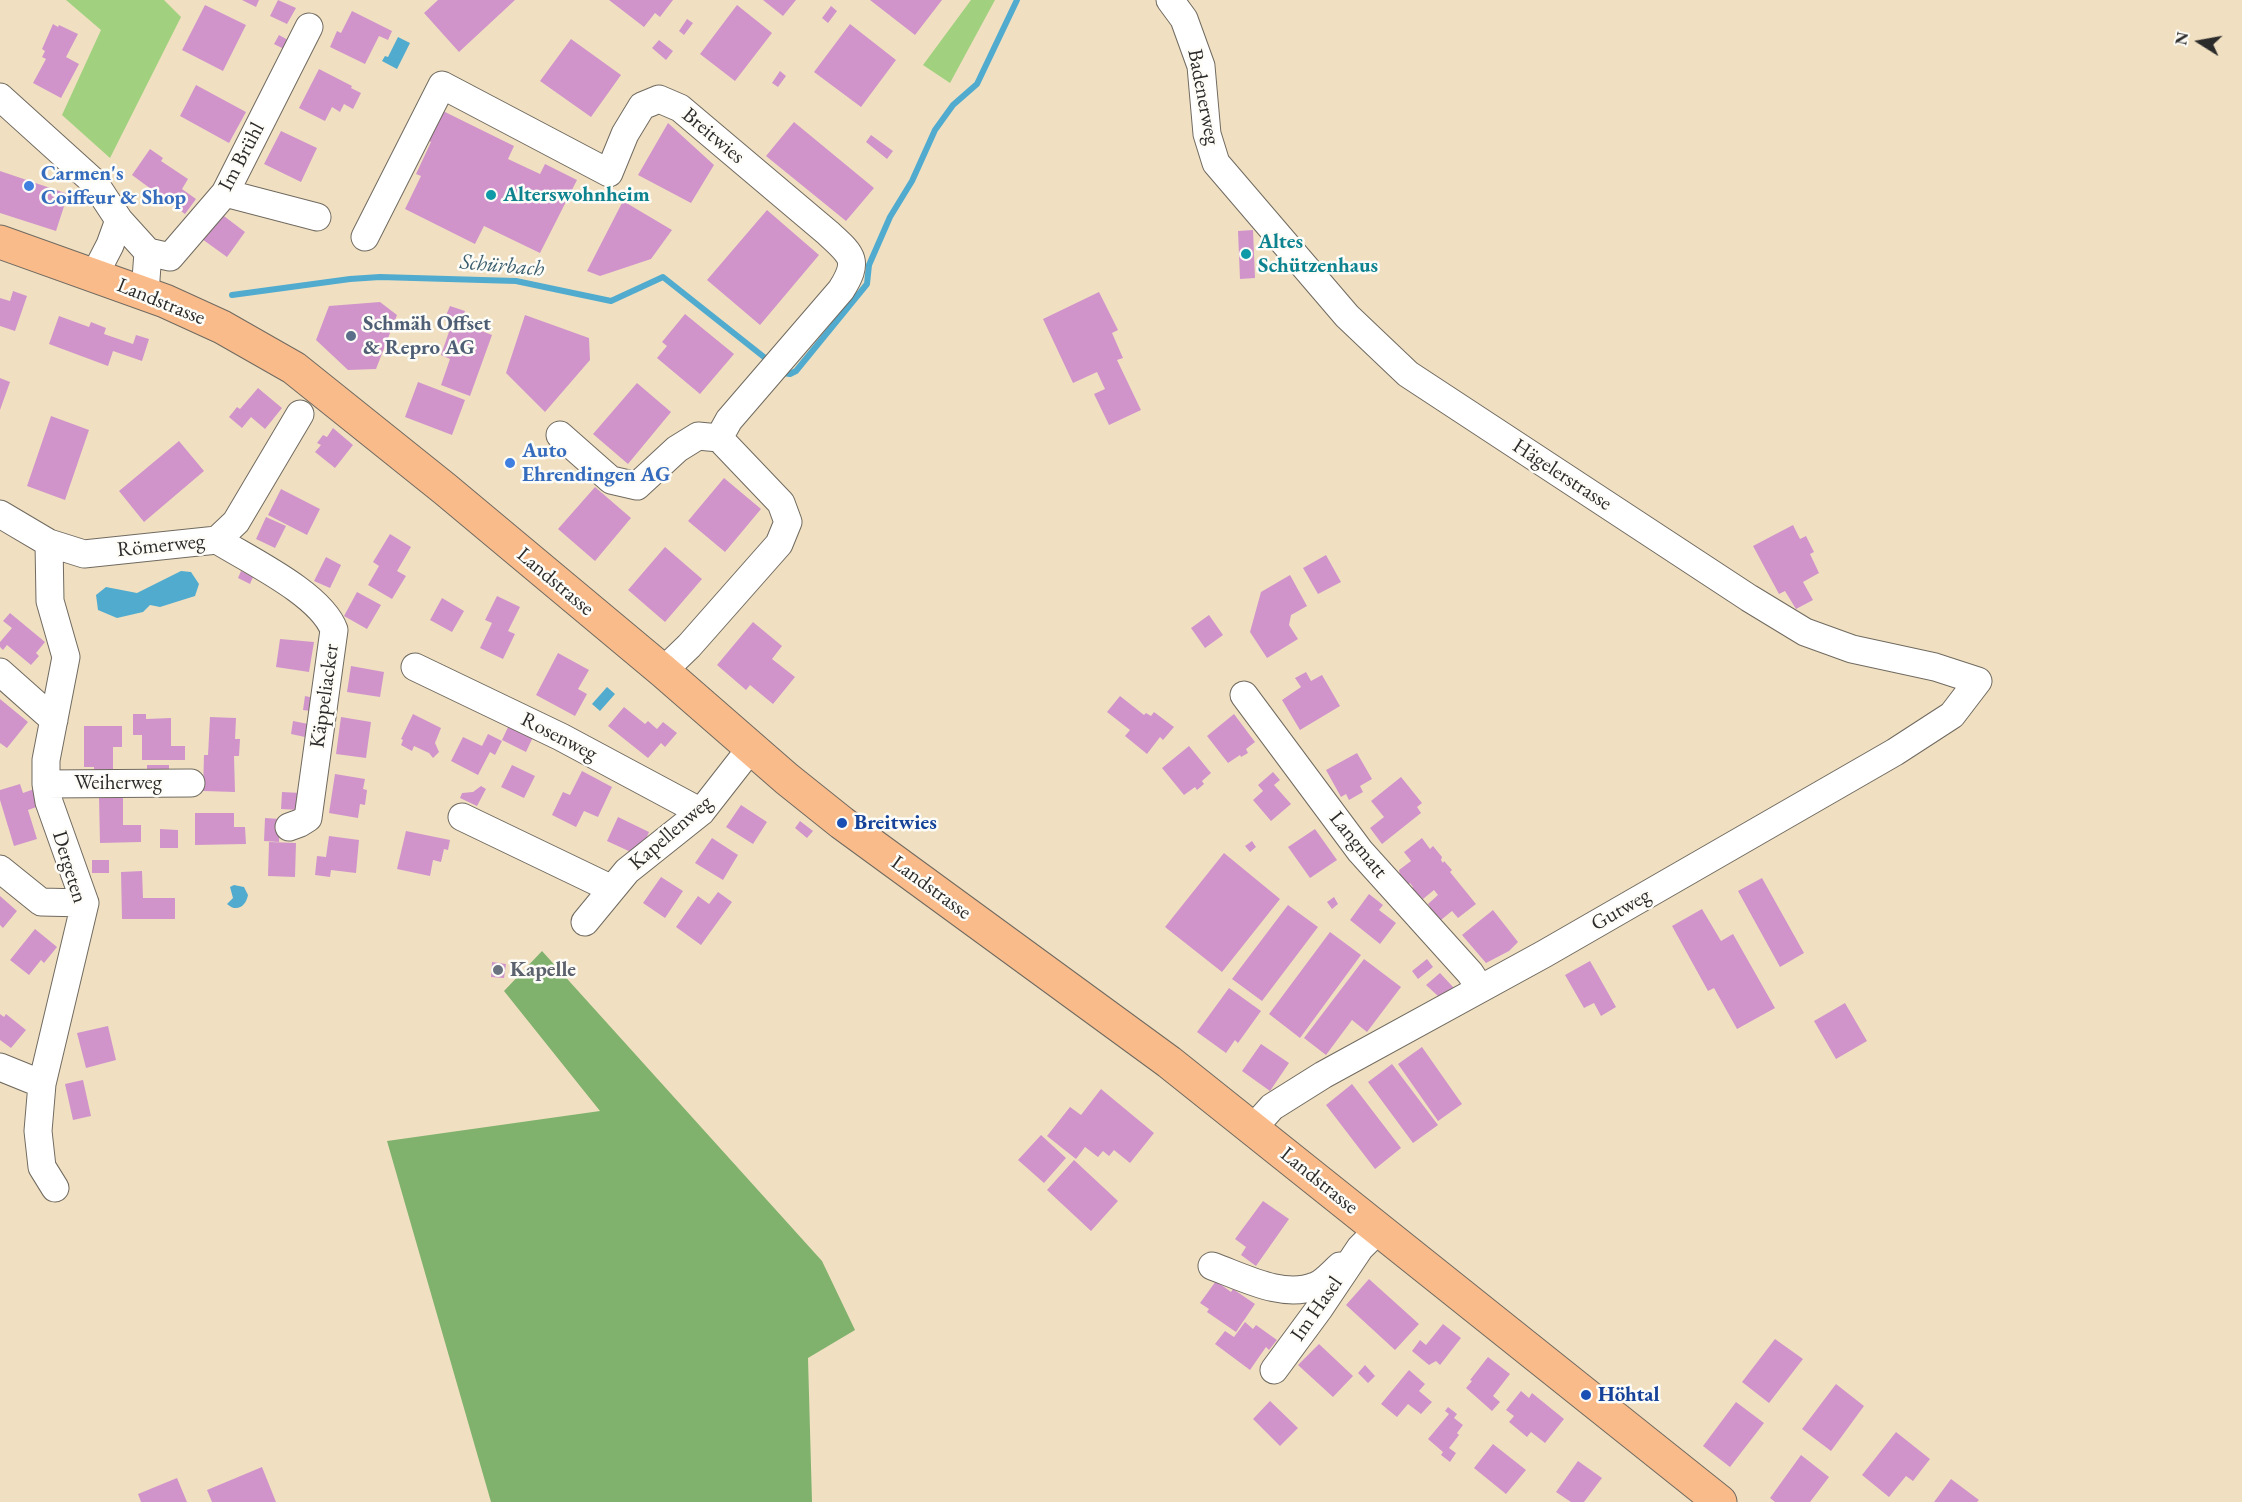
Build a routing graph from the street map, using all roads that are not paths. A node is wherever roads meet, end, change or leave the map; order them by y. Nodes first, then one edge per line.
1 (1170, 0) edge
2 (309, 27) dead end
3 (0, 97) edge
4 (1216, 164) joint
5 (225, 193) junction
6 (317, 217) dead end
7 (119, 220) junction
8 (365, 237) dead end
9 (0, 242) edge
10 (148, 252) junction
11 (94, 276) junction
12 (145, 293) junction
13 (300, 414) dead end
14 (560, 435) dead end
15 (719, 438) junction
16 (0, 513) edge
17 (216, 540) junction
18 (49, 543) junction
19 (416, 667) dead end
20 (663, 671) junction
21 (0, 672) edge
22 (1978, 681) joint
23 (1244, 694) dead end
24 (54, 720) junction
25 (751, 748) junction
26 (190, 783) dead end
27 (46, 784) junction
28 (701, 812) junction
29 (462, 817) dead end
30 (289, 827) dead end
31 (0, 869) edge
32 (612, 890) junction
33 (85, 903) junction
34 (585, 922) dead end
35 (1480, 988) junction
36 (0, 1067) edge
37 (42, 1084) junction
38 (1254, 1127) junction
39 (56, 1188) dead end
40 (1369, 1239) junction
41 (1212, 1266) dead end
42 (1274, 1370) dead end
43 (1720, 1502) edge

1 - 4 street, Badenerweg
2 - 5 street, Im Brühl
3 - 7 street
4 - 22 street, Hägelerstrasse
5 - 6 street
5 - 10 street, Im Brühl
7 - 10 street
7 - 11 street
8 - 15 street, Breitwies
9 - 11 main road, Landstrasse
10 - 12 street
11 - 12 main road, Landstrasse
12 - 20 main road, Landstrasse
13 - 17 street, Römerweg
14 - 15 street
15 - 20 street
16 - 18 street, Römerweg
17 - 18 street, Römerweg
17 - 30 street, Käppeliacker
18 - 24 street, Dergeten
19 - 28 street, Rosenweg
20 - 25 main road, Landstrasse
21 - 24 street
22 - 35 street, Gutweg
23 - 35 street, Langmatt
24 - 27 street, Dergeten
25 - 28 street, Kapellenweg
25 - 38 main road, Landstrasse
26 - 27 street, Weiherweg
27 - 33 street, Dergeten
28 - 32 street, Kapellenweg
29 - 32 street, Kapellenweg
31 - 33 street
32 - 34 street, Kapellenweg
33 - 37 street, Dergeten
35 - 38 street, Gutweg
36 - 37 street
37 - 39 street, Dergeten
38 - 40 main road, Landstrasse
40 - 41 street, Im Hasel
40 - 42 street, Im Hasel
40 - 43 main road, Landstrasse

